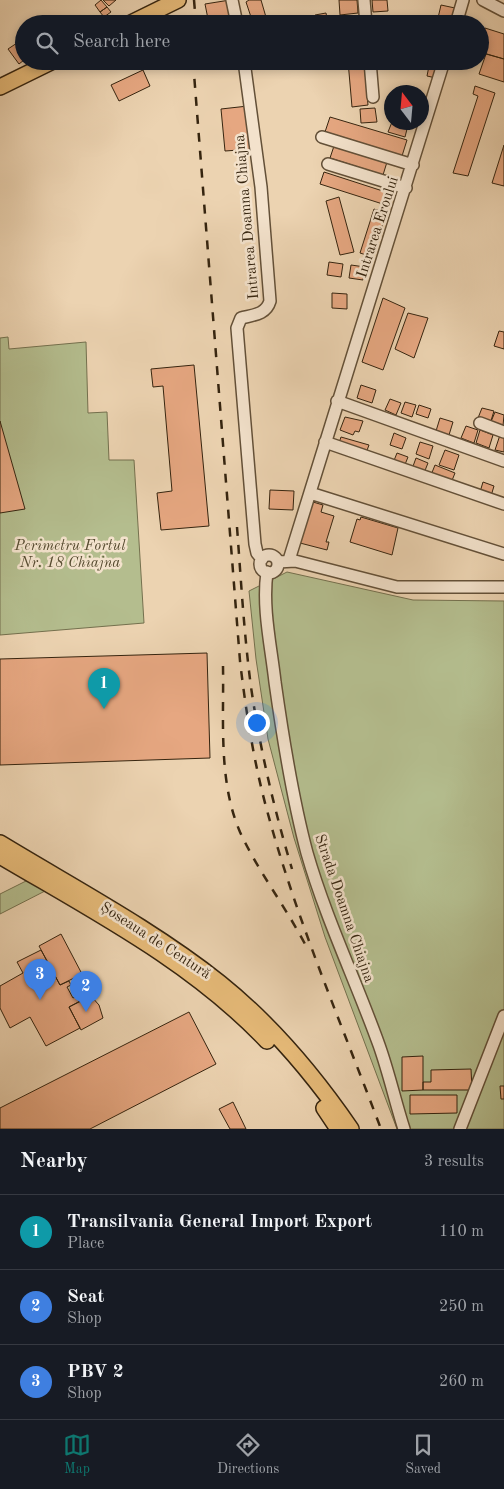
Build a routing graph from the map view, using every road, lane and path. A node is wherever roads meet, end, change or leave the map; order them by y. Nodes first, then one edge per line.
1 (178, 0) edge
2 (232, 0) edge
3 (364, 0) edge
4 (463, 0) edge
5 (483, 0) edge
6 (504, 11) edge
7 (147, 15) edge
8 (235, 15) edge
9 (365, 15) edge
10 (459, 15) edge
11 (35, 70) edge
12 (245, 70) edge
13 (371, 70) edge
14 (441, 70) edge
15 (0, 87) edge
16 (373, 97) dead end
17 (322, 137) dead end
18 (328, 164) dead end
19 (413, 165) junction
20 (406, 188) junction
21 (338, 402) junction
22 (480, 423) dead end
23 (504, 432) edge
24 (325, 442) junction
25 (504, 461) edge
26 (310, 493) junction
27 (504, 504) edge
28 (504, 554) edge
29 (262, 559) junction
30 (284, 561) junction
31 (267, 572) junction
32 (504, 587) edge
33 (0, 843) edge
34 (0, 856) edge
35 (504, 1016) edge
36 (338, 1129) edge
37 (351, 1129) edge
38 (404, 1129) edge
39 (460, 1129) edge

1 - 7 main road
2 - 8 street
3 - 9 street
4 - 10 street
5 - 6 street
11 - 15 main road
12 - 29 street, Intrarea Doamna Chiajna
13 - 16 street
14 - 19 street, Intrarea Eroului
17 - 19 street
18 - 20 street
19 - 20 street, Intrarea Eroului
20 - 21 street, Intrarea Eroului
21 - 24 street, Intrarea Eroului
21 - 25 street
22 - 23 street
24 - 26 street, Intrarea Eroului
24 - 27 street
26 - 28 street
26 - 30 street, Intrarea Eroului
29 - 30 street
29 - 31 street
30 - 31 street
30 - 32 street
31 - 38 street, Strada Doamna Chiajna
33 - 37 main road, Șoseaua de Centură
34 - 36 main road, Șoseaua de Centură
35 - 39 street

